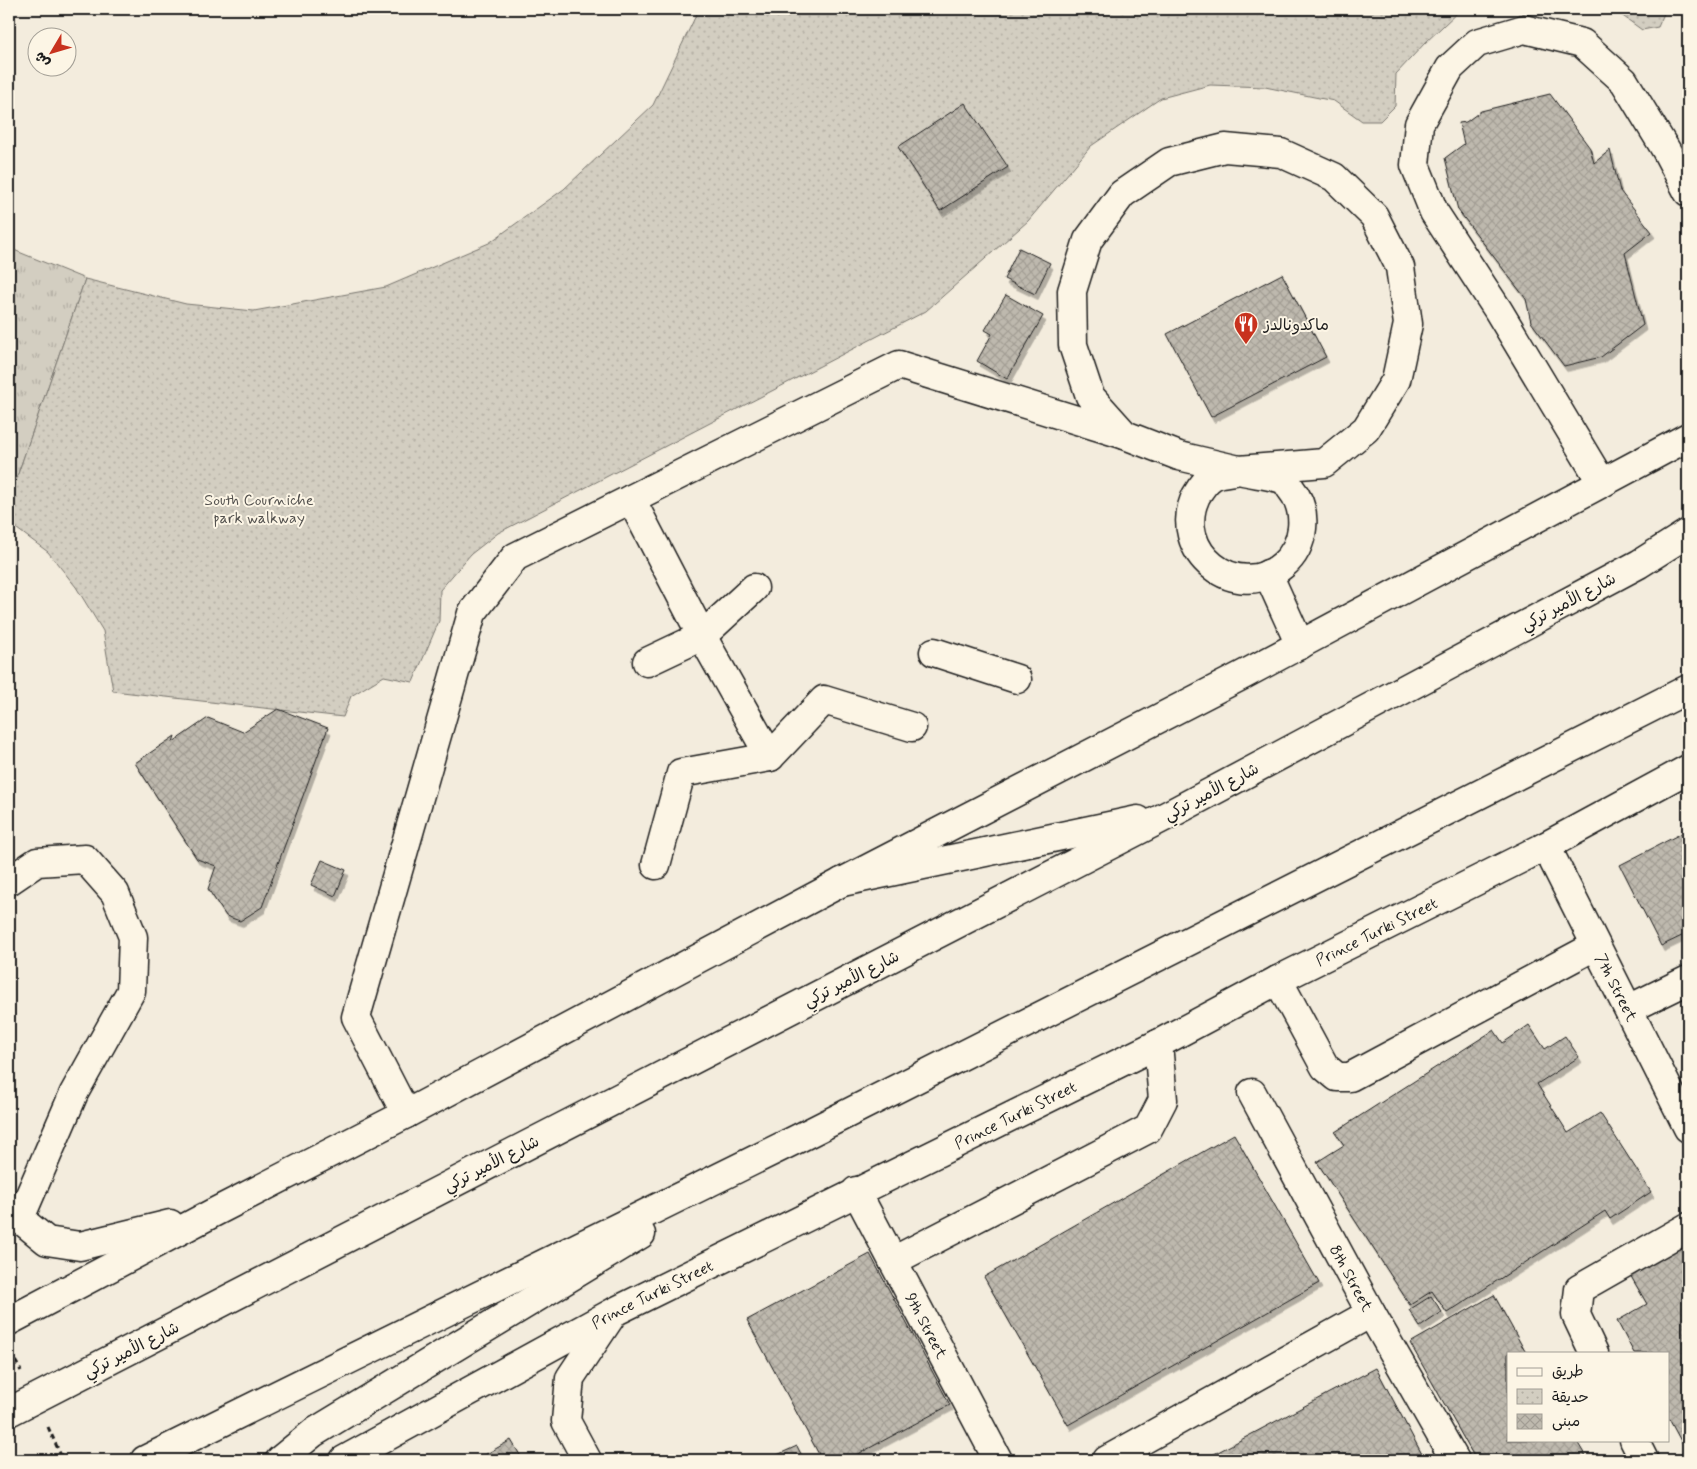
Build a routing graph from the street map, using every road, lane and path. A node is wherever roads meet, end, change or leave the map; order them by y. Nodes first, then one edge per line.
1 (1688, 192) edge
2 (1125, 435) junction
3 (1688, 437) edge
4 (1239, 470) junction
5 (1602, 482) junction
6 (631, 499) junction
7 (1688, 533) edge
8 (1688, 548) edge
9 (1638, 564) junction
10 (1268, 574) junction
11 (754, 588) dead end
12 (702, 636) junction
13 (1300, 645) junction
14 (934, 652) dead end
15 (646, 662) dead end
16 (1017, 679) dead end
17 (1688, 689) edge
18 (912, 727) dead end
19 (770, 757) junction
20 (1688, 769) edge
21 (1172, 812) junction
22 (1546, 846) junction
23 (656, 865) dead end
24 (9, 881) edge
25 (842, 882) junction
26 (1595, 946) junction
27 (1278, 980) junction
28 (1688, 980) edge
29 (1629, 1009) junction
30 (1158, 1044) junction
31 (1252, 1093) dead end
32 (406, 1114) junction
33 (1688, 1128) edge
34 (797, 1139) junction
35 (856, 1191) junction
36 (213, 1213) junction
37 (14, 1214) edge
38 (1688, 1227) edge
39 (893, 1261) junction
40 (614, 1312) junction
41 (1371, 1314) junction
42 (9, 1321) edge
43 (1594, 1352) edge
44 (9, 1412) edge
45 (1635, 1442) edge
46 (146, 1460) edge
47 (280, 1460) edge
48 (344, 1460) edge
49 (587, 1460) edge
50 (998, 1460) edge
51 (1107, 1460) edge
52 (1455, 1460) edge
53 (1644, 1460) edge

1 - 5 street
2 - 4 street
2 - 4 street
2 - 6 street
3 - 5 street
4 - 10 street
4 - 10 street
5 - 13 street
6 - 12 street
6 - 32 street
7 - 9 street, شارع الأمير تركي
8 - 9 street
9 - 21 street, شارع الأمير تركي
10 - 13 street
11 - 12 street
12 - 15 street
12 - 19 street
13 - 25 street
14 - 16 street
17 - 34 street
18 - 19 street
19 - 23 street
20 - 22 street, Prince Turki Street
21 - 25 street
21 - 44 street, شارع الأمير تركي
22 - 26 street, 7th Street
22 - 27 street, Prince Turki Street
24 - 37 street
25 - 32 street
26 - 27 street
26 - 29 street, 7th Street
27 - 30 street, Prince Turki Street
28 - 29 street
29 - 33 street, 7th Street
30 - 35 street, Prince Turki Street
30 - 39 street
31 - 41 street, 8th Street
32 - 36 street
34 - 46 street
34 - 47 street
35 - 39 street, 9th Street
35 - 40 street, Prince Turki Street
36 - 37 street
36 - 42 street
38 - 43 street
39 - 50 street, 9th Street
40 - 48 street, Prince Turki Street
40 - 49 street
41 - 51 street
41 - 52 street, 8th Street
45 - 53 street

